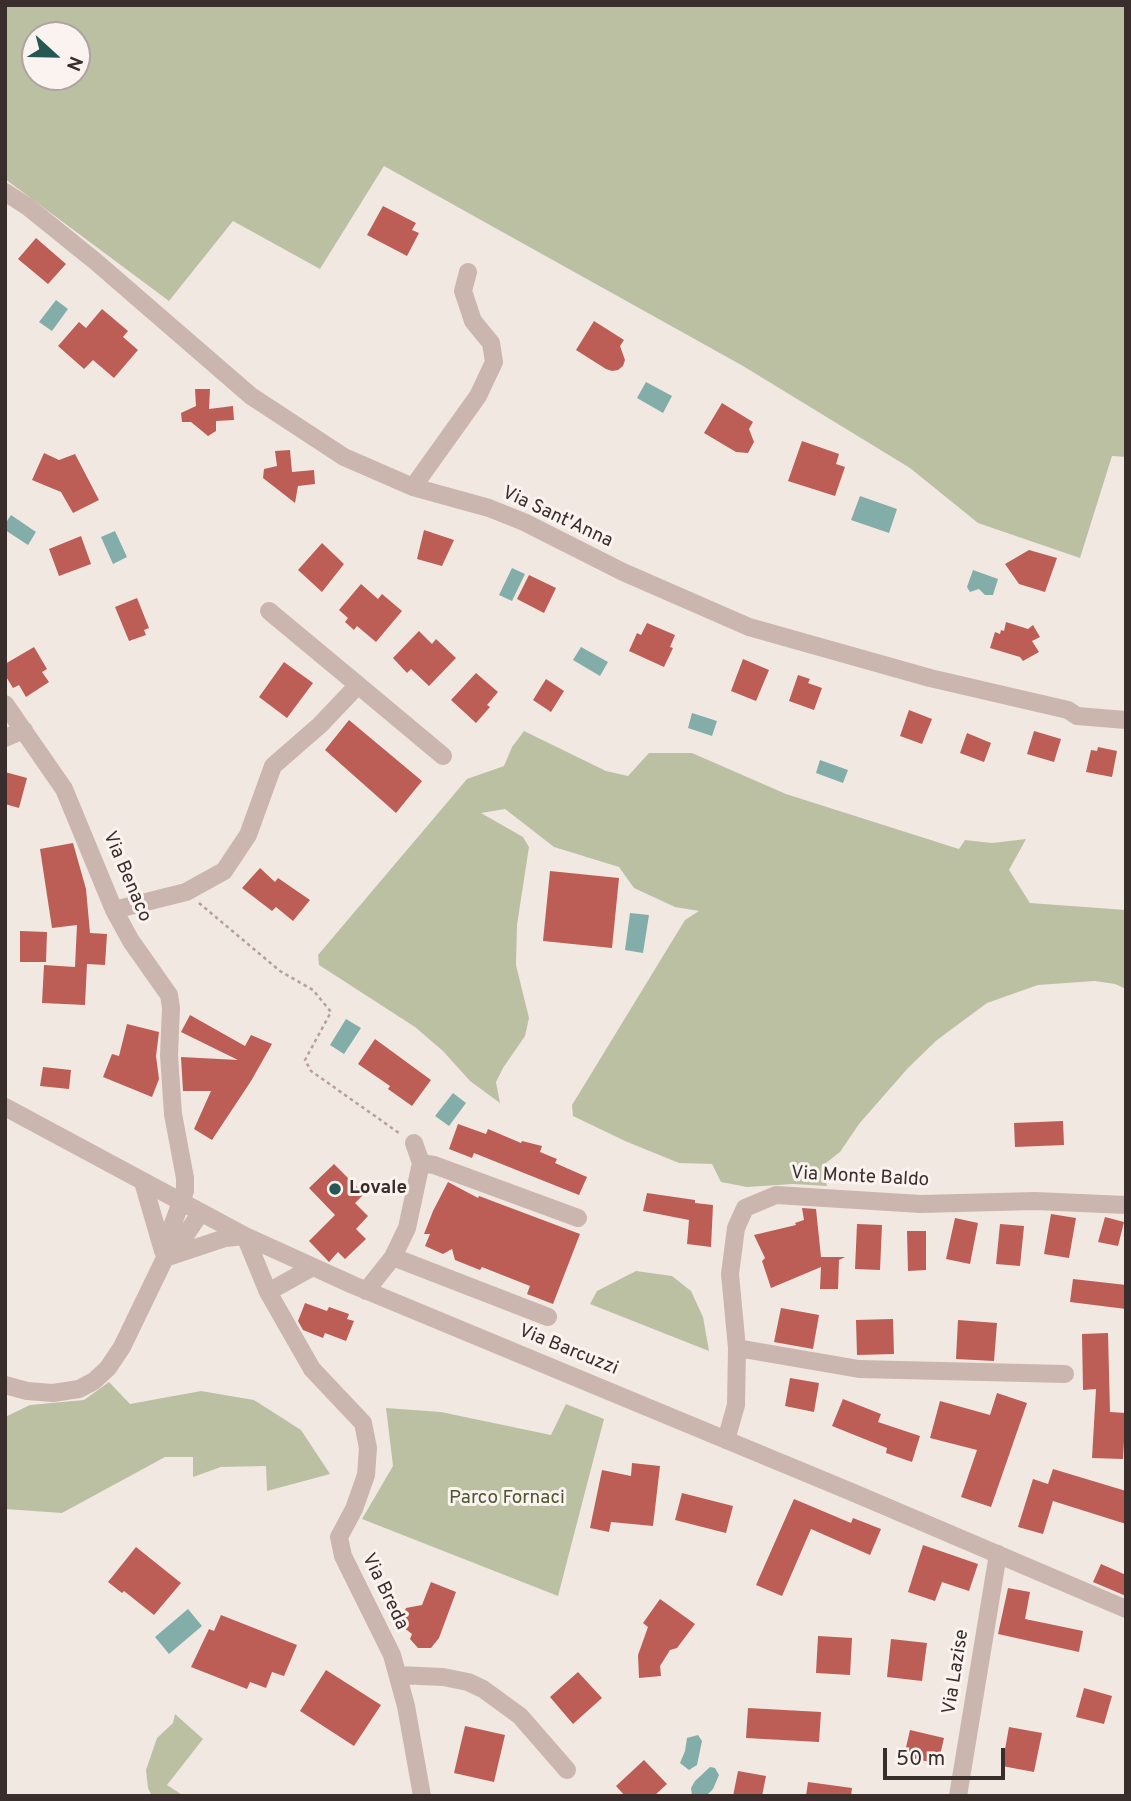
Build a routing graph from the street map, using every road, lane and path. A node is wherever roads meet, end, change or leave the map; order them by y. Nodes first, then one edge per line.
1 (5, 192) edge
2 (468, 272) dead end
3 (413, 487) junction
4 (269, 611) dead end
5 (358, 685) junction
6 (5, 704) edge
7 (1126, 720) edge
8 (24, 730) junction
9 (5, 738) edge
10 (443, 756) dead end
11 (186, 892) junction
12 (114, 910) junction
13 (5, 1107) edge
14 (414, 1143) joint
15 (421, 1163) junction
16 (143, 1182) junction
17 (180, 1201) junction
18 (1126, 1205) edge
19 (201, 1212) junction
20 (578, 1218) dead end
21 (245, 1236) junction
22 (393, 1257) junction
23 (165, 1258) junction
24 (313, 1267) junction
25 (366, 1291) junction
26 (268, 1292) junction
27 (548, 1317) dead end
28 (737, 1348) junction
29 (1065, 1374) dead end
30 (5, 1385) edge
31 (726, 1440) junction
32 (998, 1555) junction
33 (1126, 1609) edge
34 (397, 1675) junction
35 (567, 1770) dead end
36 (422, 1796) edge
37 (958, 1796) edge

1 - 3 street, Via Sant'Anna
2 - 3 street
3 - 7 street, Via Sant'Anna
4 - 5 street
5 - 10 street
5 - 11 street
6 - 8 street, Via Benaco
8 - 9 street
8 - 12 street, Via Benaco
11 - 12 street
11 - 14 path
12 - 17 street, Via Benaco
13 - 16 street, Via Barcuzzi
14 - 15 street
15 - 20 street
15 - 22 street
16 - 17 street, Via Barcuzzi
16 - 23 street
17 - 19 street, Via Barcuzzi
17 - 23 street, Via Benaco
18 - 28 street, Via Monte Baldo
19 - 21 street, Via Barcuzzi
19 - 23 street
21 - 23 street
21 - 24 street, Via Barcuzzi
21 - 26 street, Via Breda
22 - 25 street
22 - 27 street
23 - 30 street
24 - 25 street, Via Barcuzzi
24 - 26 street
25 - 31 street, Via Barcuzzi
26 - 34 street, Via Breda
28 - 29 street
28 - 31 street, Via Monte Baldo
31 - 32 street, Via Barcuzzi
32 - 33 street, Via Barcuzzi
32 - 37 street, Via Lazise
34 - 35 street
34 - 36 street, Via Breda

